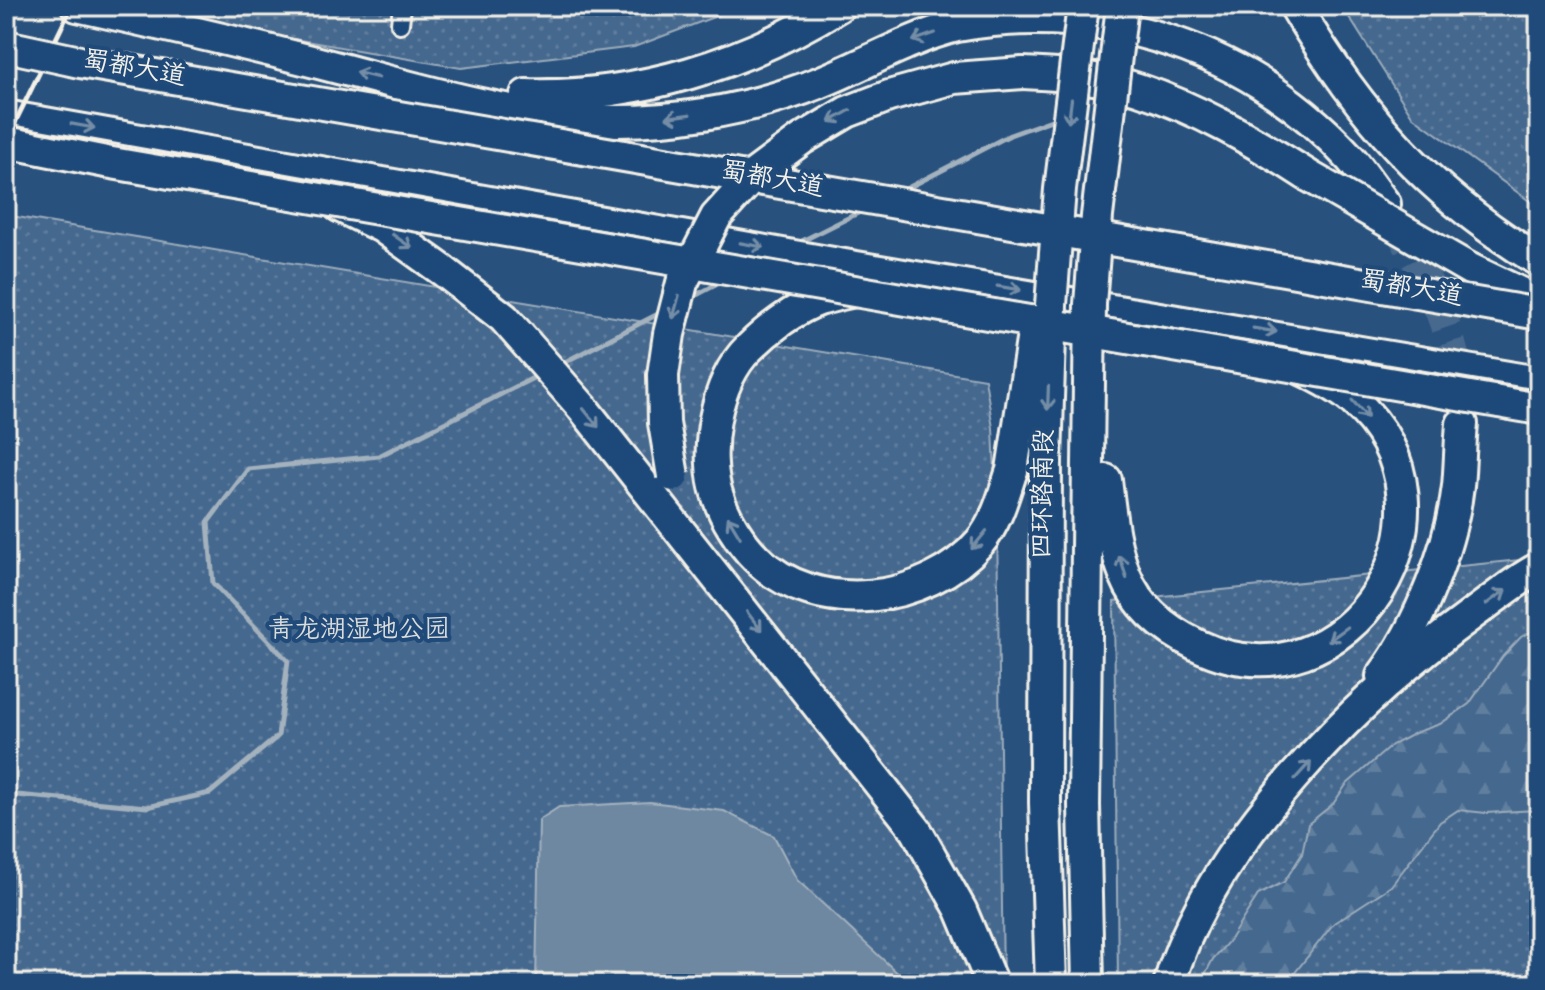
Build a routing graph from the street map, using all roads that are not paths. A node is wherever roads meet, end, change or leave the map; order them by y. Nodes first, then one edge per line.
1 (77, 6) edge
2 (402, 6) edge
3 (839, 6) edge
4 (1083, 6) edge
5 (1122, 6) edge
6 (1295, 6) edge
7 (400, 24) dead end
8 (6, 46) edge
9 (6, 58) edge
10 (415, 88) junction
11 (6, 112) edge
12 (6, 131) edge
13 (6, 142) edge
14 (284, 179) junction
15 (1060, 189) junction
16 (1385, 204) tunnel mouth
17 (1539, 261) edge
18 (878, 285) junction
19 (1539, 302) edge
20 (1539, 314) edge
21 (1539, 327) edge
22 (1270, 354) junction
23 (1539, 378) edge
24 (1539, 402) edge
25 (1539, 409) edge
26 (1462, 424) tunnel mouth
27 (1097, 472) junction
28 (709, 564) junction
29 (1539, 568) edge
30 (1351, 716) junction
31 (992, 984) edge
32 (1051, 984) edge
33 (1088, 984) edge
34 (1169, 984) edge

10 -> 1 highway
2 - 7 street
3 - 10 highway
4 -> 15 highway, 四环路南段, bridge
5 - 27 highway, 四环路南段, bridge
6 - 17 highway
8 - 20 highway, 蜀都大道, bridge
9 - 21 main road
16 -> 10 highway
11 -> 23 main road
12 - 14 highway
13 - 25 highway, bridge
14 - 18 highway
14 -> 28 highway
15 -> 18 highway, bridge
15 -> 32 highway, 四环路南段, bridge
18 - 22 highway
19 -> 28 highway, bridge
22 - 24 highway
22 -> 27 highway
26 - 30 highway
27 - 33 highway, 四环路南段
28 -> 31 highway
30 -> 29 highway
34 -> 30 highway

